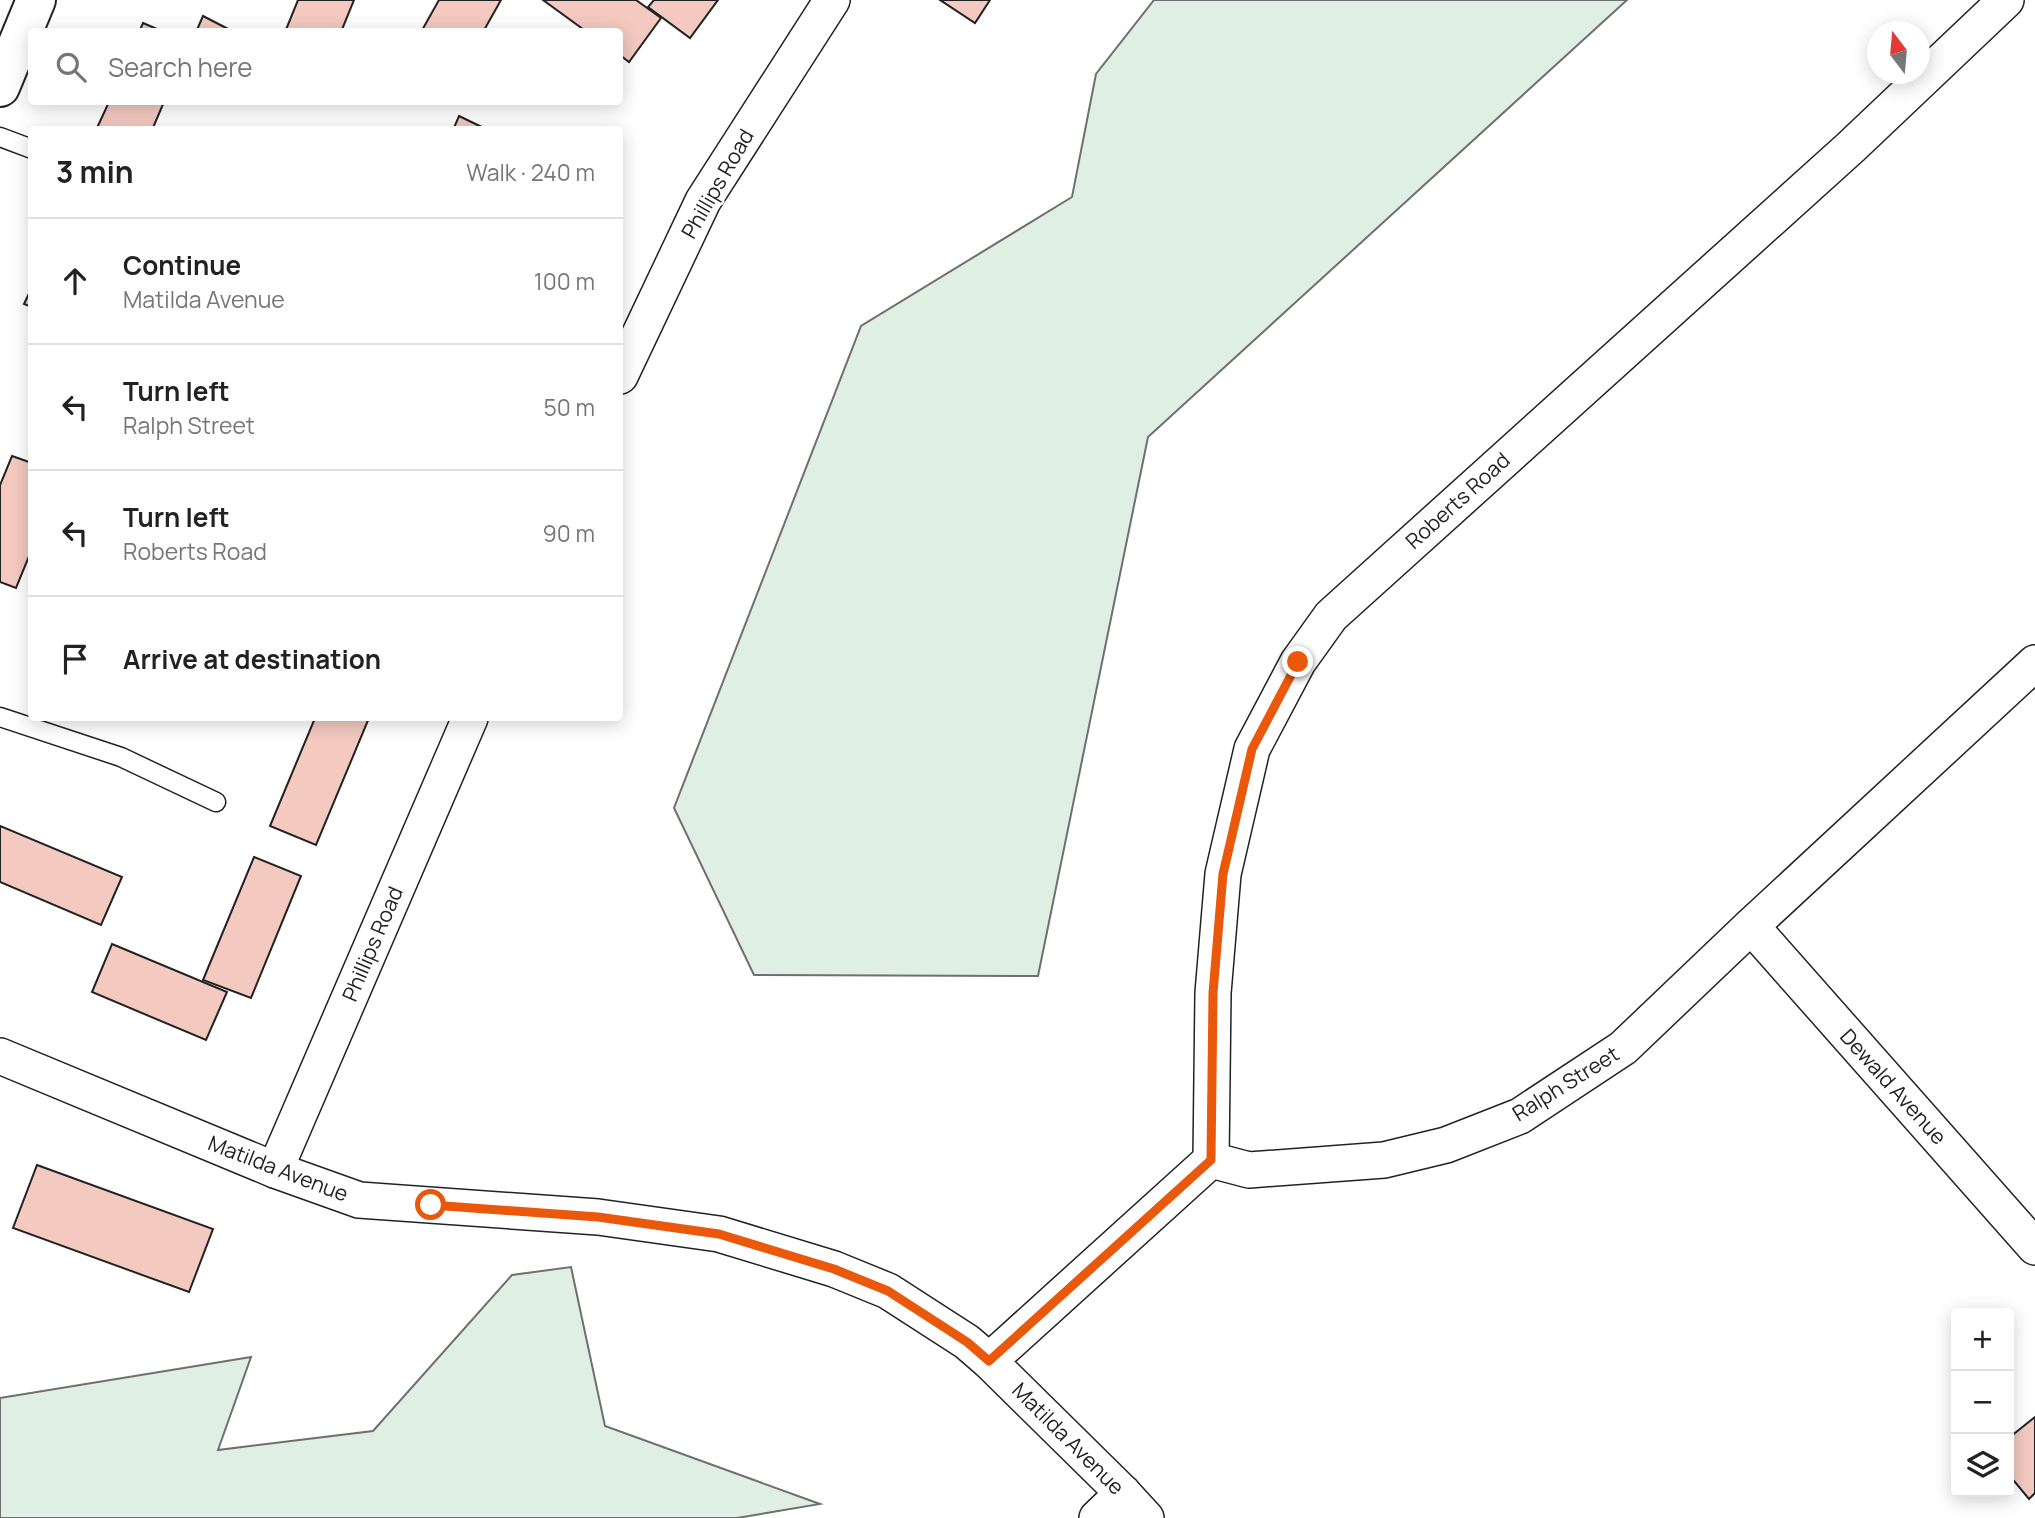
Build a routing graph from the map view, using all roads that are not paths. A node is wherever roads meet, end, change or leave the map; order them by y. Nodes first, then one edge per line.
1 (36, 0) edge
2 (832, 0) edge
3 (2006, 0) edge
4 (8, 44) edge
5 (0, 87) edge
6 (0, 137) edge
7 (28, 148) edge
8 (623, 370) edge
9 (2035, 663) edge
10 (0, 717) edge
11 (469, 721) edge
12 (216, 802) dead end
13 (1751, 926) junction
14 (0, 1056) edge
15 (1211, 1160) junction
16 (275, 1170) junction
17 (2035, 1247) edge
18 (989, 1361) junction
19 (1134, 1506) edge
20 (1097, 1518) edge

1 - 4 street
2 - 8 street, Phillips Road
3 - 15 street, Roberts Road
4 - 5 street
6 - 7 lane
9 - 13 street, Ralph Street
10 - 12 lane
11 - 16 street, Phillips Road
13 - 15 street, Ralph Street
13 - 17 street, Dewald Avenue
14 - 16 street, Matilda Avenue
15 - 18 street
16 - 18 street, Matilda Avenue
18 - 19 street, Matilda Avenue
19 - 20 street

